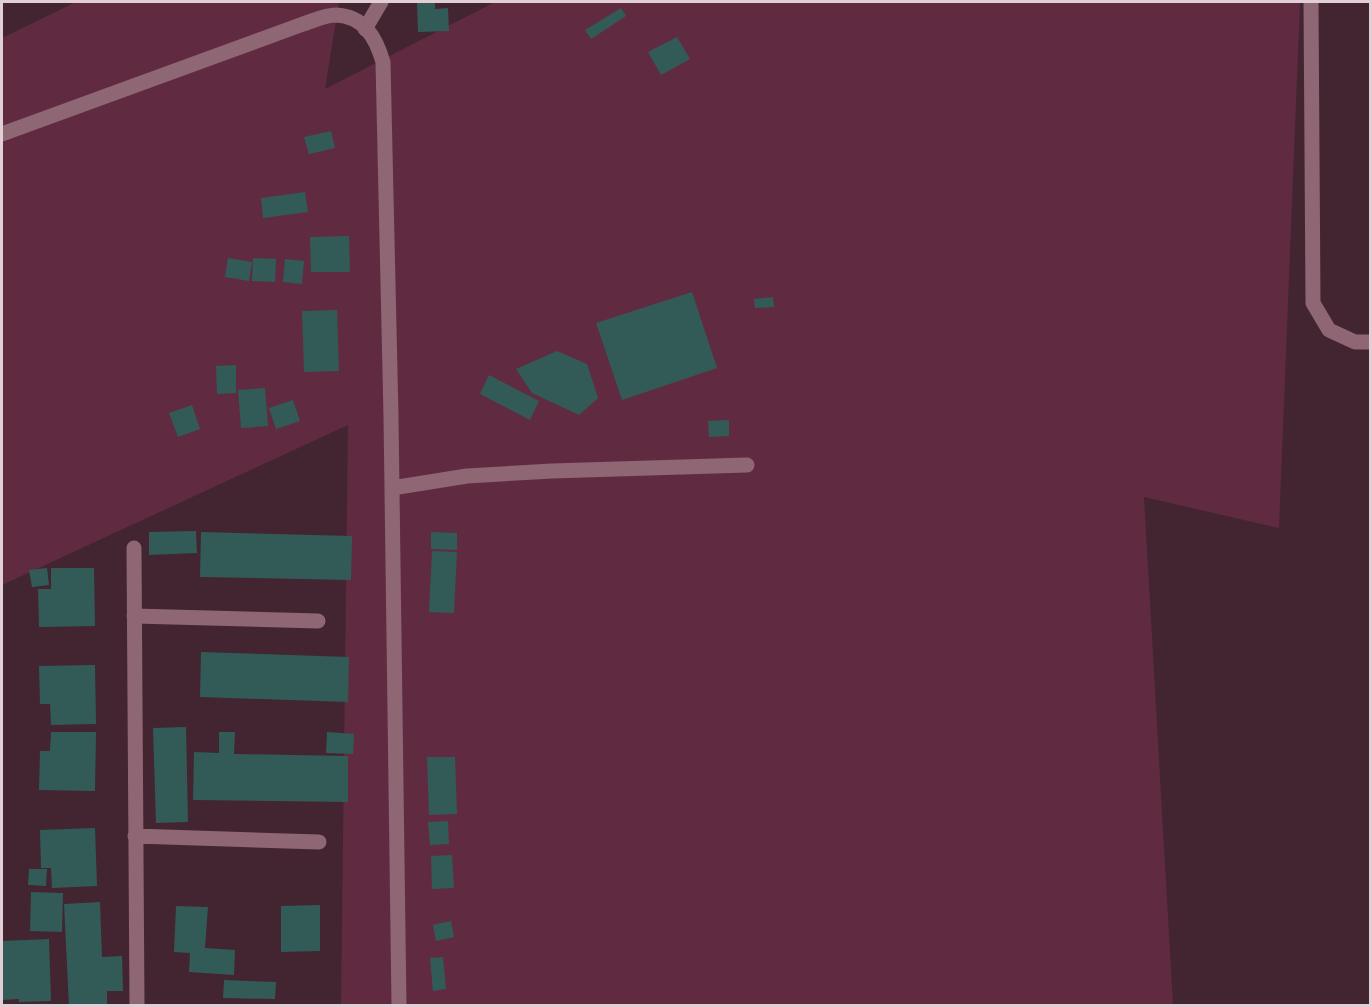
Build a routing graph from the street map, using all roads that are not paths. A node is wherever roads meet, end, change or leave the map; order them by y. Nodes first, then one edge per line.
1 (381, 2) edge
2 (1311, 2) edge
3 (365, 29) junction
4 (2, 134) edge
5 (1371, 342) edge
6 (747, 465) dead end
7 (392, 488) junction
8 (134, 548) dead end
9 (134, 616) junction
10 (318, 621) dead end
11 (135, 836) junction
12 (319, 842) dead end
13 (137, 1005) edge
14 (399, 1005) edge

1 - 3 street
2 - 5 street
3 - 4 street
3 - 7 street
6 - 7 street
7 - 14 street
8 - 9 street
9 - 10 street
9 - 11 street
11 - 12 street
11 - 13 street

